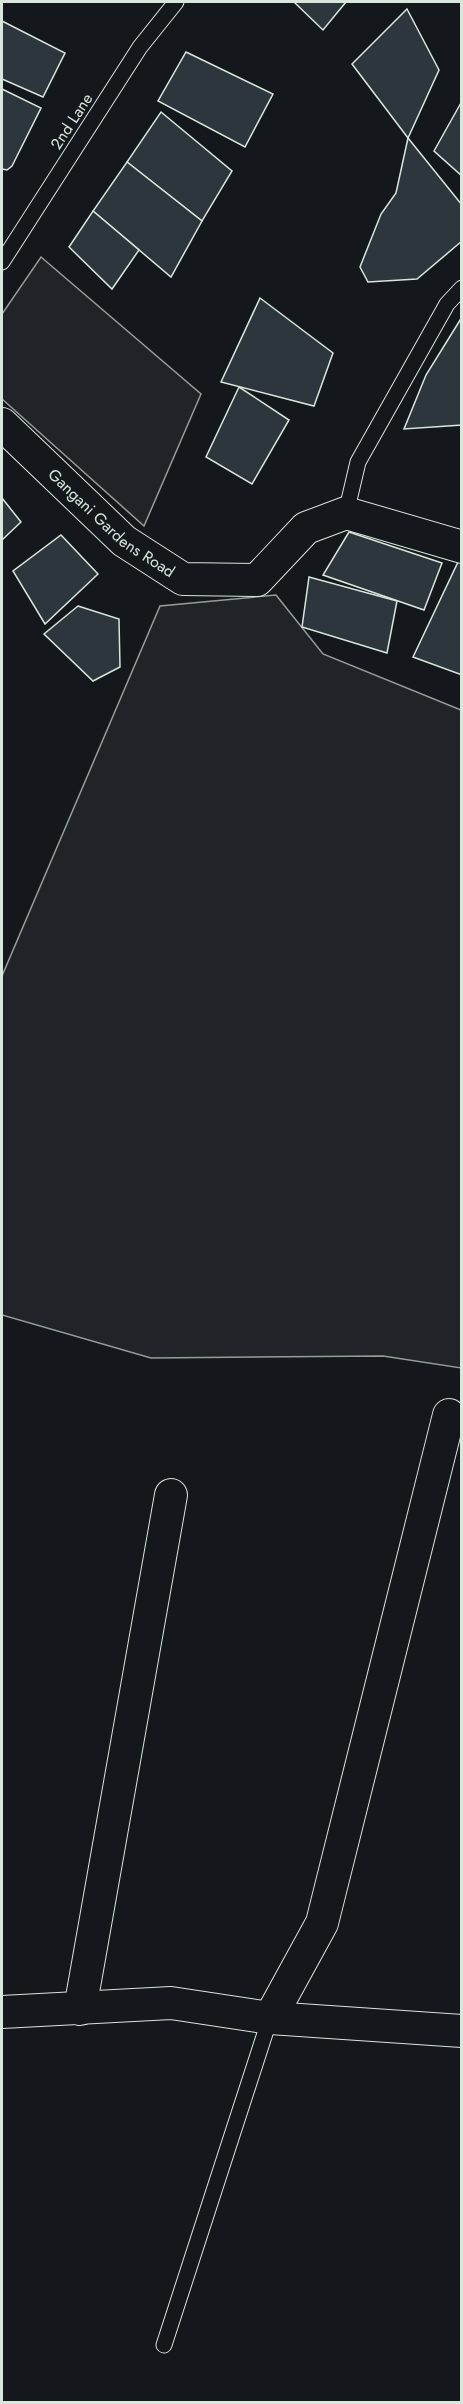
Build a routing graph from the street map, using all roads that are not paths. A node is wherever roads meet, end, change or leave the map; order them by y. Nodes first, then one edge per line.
1 (176, 2) edge
2 (2, 262) edge
3 (462, 288) edge
4 (2, 424) edge
5 (346, 513) junction
6 (462, 547) edge
7 (449, 1415) dead end
8 (171, 1495) dead end
9 (80, 2009) junction
10 (2, 2012) edge
11 (270, 2018) junction
12 (462, 2031) edge
13 (164, 2345) dead end

1 - 2 lane, 2nd Lane
3 - 5 lane
4 - 5 street, Gangani Gardens Road
5 - 6 street
7 - 11 street
8 - 9 street
9 - 10 street
9 - 11 street
11 - 12 street
11 - 13 lane

